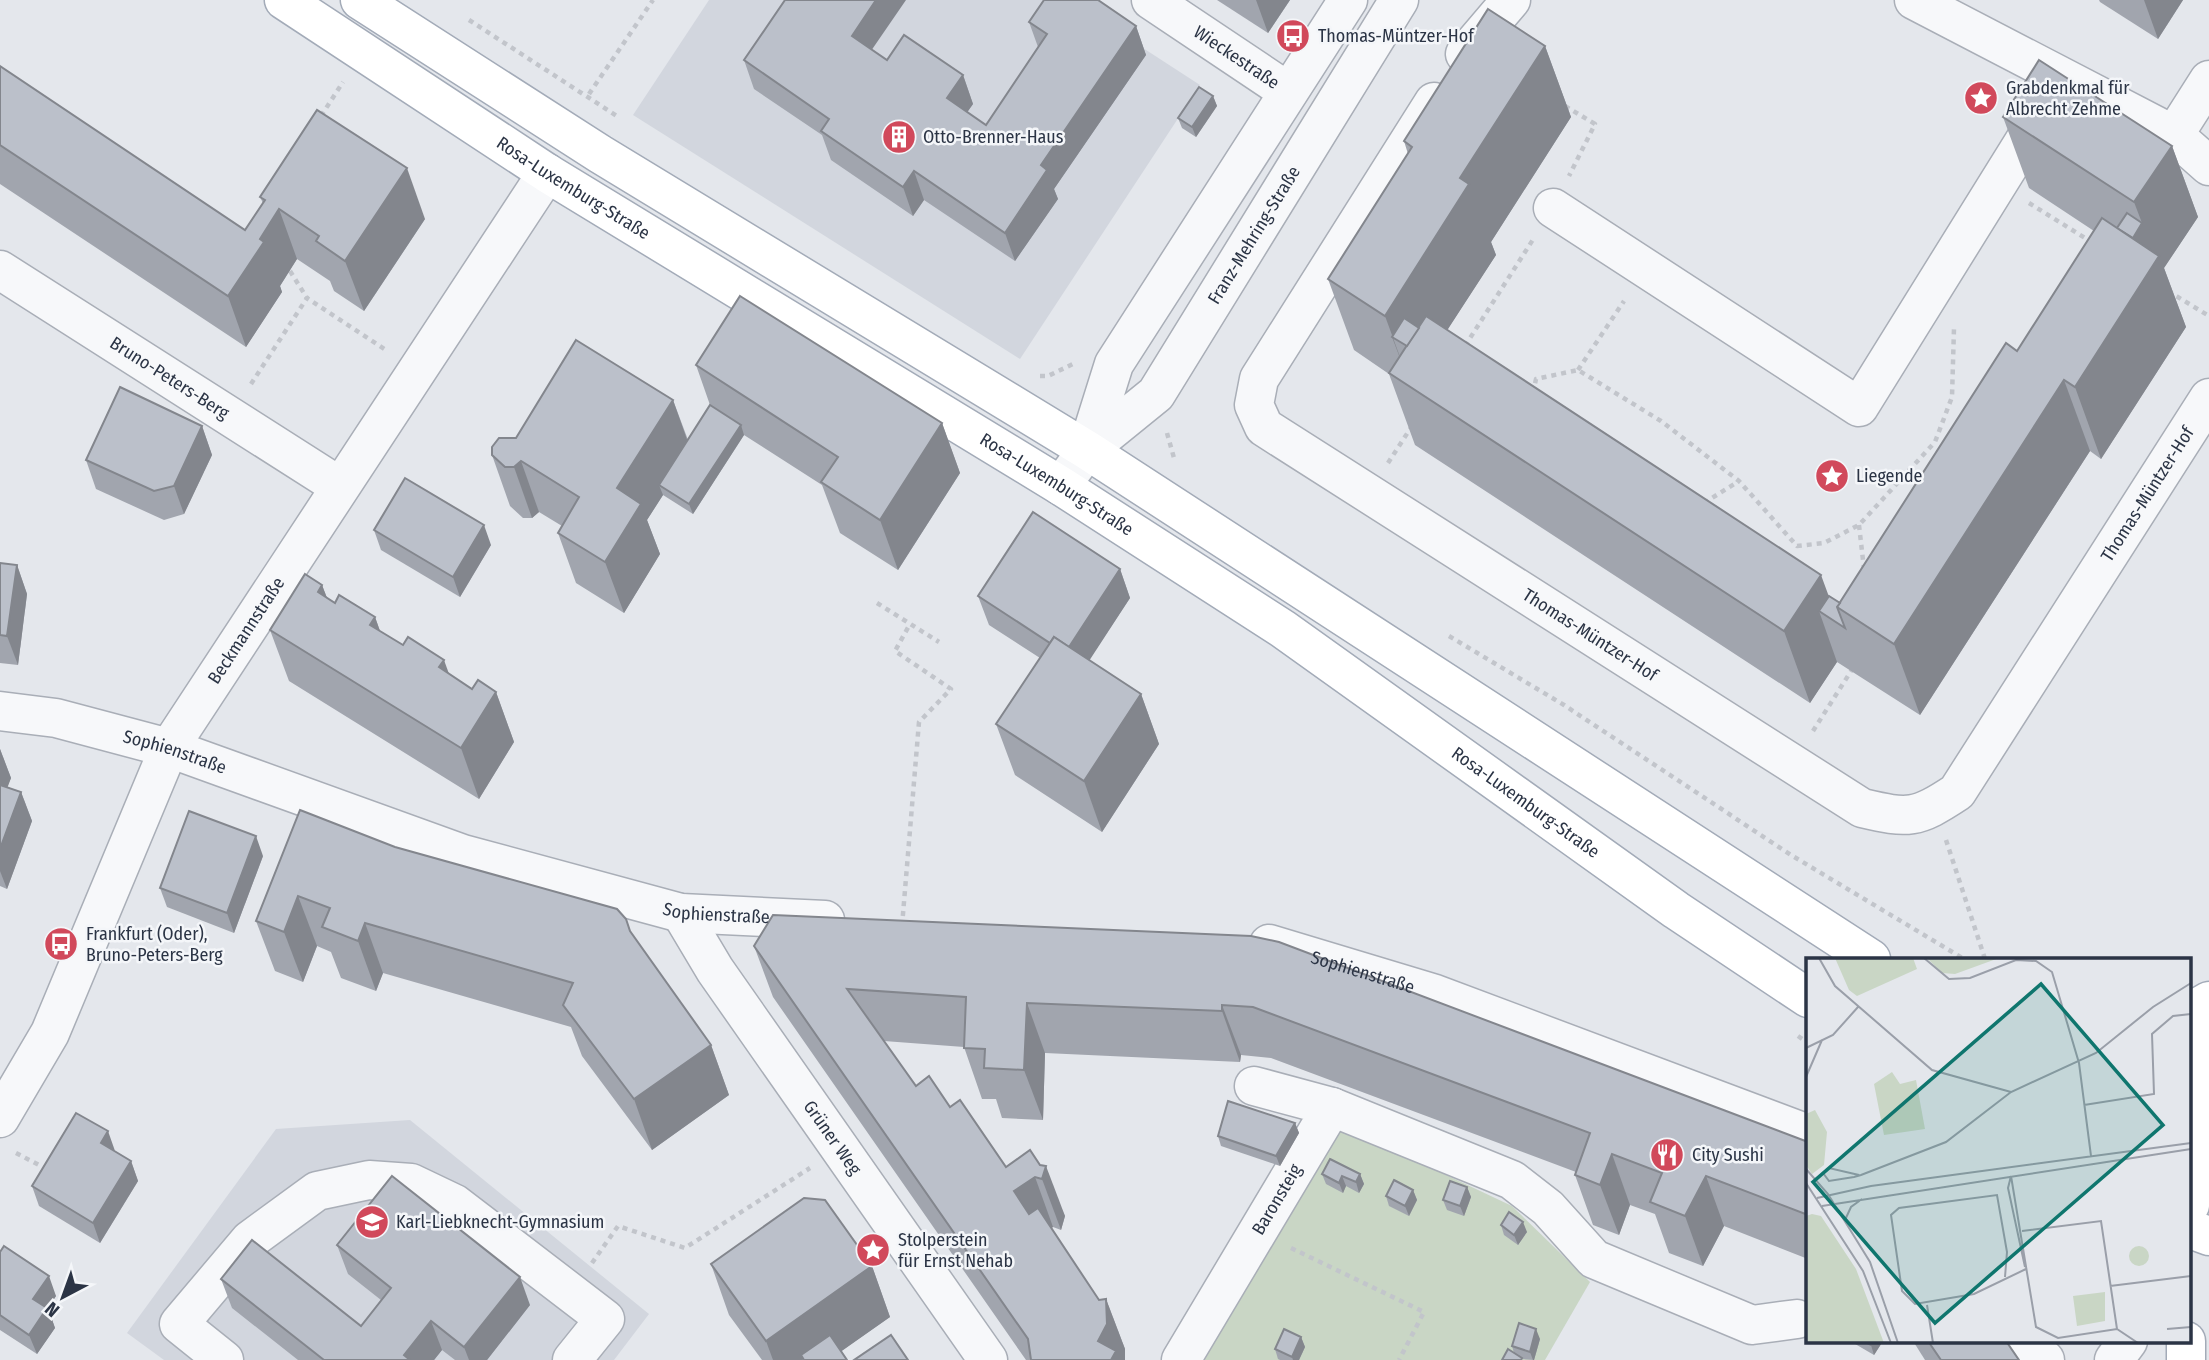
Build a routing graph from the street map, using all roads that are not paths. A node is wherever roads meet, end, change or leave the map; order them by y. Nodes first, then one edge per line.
1 (284, 0) edge
2 (360, 0) edge
3 (1151, 0) edge
4 (1348, 0) edge
5 (1399, 0) edge
6 (1511, 0) edge
7 (1914, 0) edge
8 (2064, 76) junction
9 (2209, 80) edge
10 (1287, 91) junction
11 (2174, 135) junction
12 (600, 154) junction
13 (2209, 166) edge
14 (547, 173) junction
15 (1553, 208) road end
16 (0, 270) edge
17 (2209, 398) edge
18 (1087, 450) junction
19 (339, 486) junction
20 (1061, 486) junction
21 (0, 711) edge
22 (169, 748) junction
23 (681, 913) junction
24 (860, 922) edge
25 (1240, 938) edge
26 (1869, 958) edge
27 (1806, 997) edge
28 (2209, 1001) edge
29 (2192, 1011) edge
30 (2209, 1039) edge
31 (1254, 1086) dead end
32 (1332, 1107) junction
33 (5, 1133) edge
34 (1806, 1133) edge
35 (2198, 1159) edge
36 (2192, 1194) edge
37 (2192, 1230) edge
38 (2209, 1236) edge
39 (1797, 1319) dead end
40 (2027, 1342) edge
41 (2127, 1342) edge
42 (2186, 1342) edge
43 (225, 1360) edge
44 (572, 1360) edge
45 (988, 1360) edge
46 (1181, 1360) edge
47 (2045, 1360) edge
48 (2114, 1360) edge
49 (2186, 1360) edge

1 - 14 main road, Rosa-Luxemburg-Straße
2 - 12 main road
3 - 10 street, Wieckestraße
4 - 10 street, Franz-Mehring-Straße
5 - 18 street, Franz-Mehring-Straße
6 - 17 street, Thomas-Müntzer-Hof
7 - 8 street
8 - 11 street
8 - 15 street
9 - 11 street
10 - 18 street, Franz-Mehring-Straße
11 - 13 street
12 - 14 main road
12 - 18 main road
14 - 19 street, Beckmannstraße
14 - 20 main road, Rosa-Luxemburg-Straße
16 - 19 street, Bruno-Peters-Berg
18 - 20 street, Franz-Mehring-Straße
18 - 26 main road
19 - 22 street, Beckmannstraße
20 - 27 main road, Rosa-Luxemburg-Straße
21 - 22 street, Sophienstraße
22 - 23 street, Sophienstraße
22 - 33 street, Beckmannstraße
23 - 24 street, Sophienstraße
23 - 45 street, Grüner Weg
25 - 34 street, Sophienstraße
28 - 29 main road
30 - 35 main road
31 - 32 street
32 - 39 street
32 - 46 street, Baronsteig
35 - 36 main road
37 - 38 main road
40 - 47 street
41 - 48 street
42 - 49 main road
43 - 44 street

